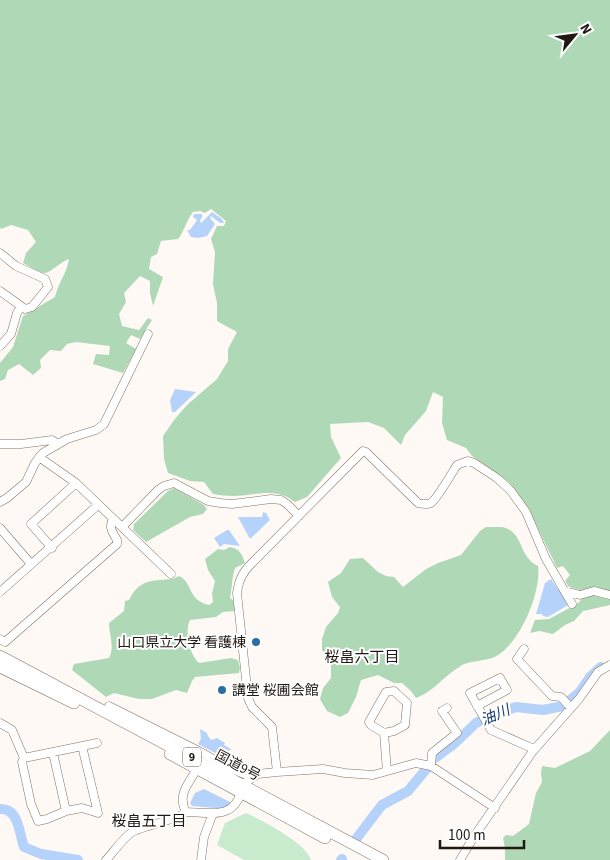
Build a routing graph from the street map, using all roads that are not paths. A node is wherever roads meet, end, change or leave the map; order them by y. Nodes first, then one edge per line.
1 (0, 253) edge
2 (0, 292) edge
3 (22, 306) junction
4 (148, 334) dead end
5 (0, 346) edge
6 (0, 444) edge
7 (58, 444) junction
8 (39, 458) junction
9 (76, 484) junction
10 (0, 502) edge
11 (98, 505) junction
12 (299, 516) junction
13 (113, 519) junction
14 (122, 527) junction
15 (0, 528) edge
16 (52, 548) junction
17 (31, 564) junction
18 (171, 574) dead end
19 (565, 591) junction
20 (0, 592) edge
21 (610, 595) edge
22 (572, 604) dead end
23 (0, 639) edge
24 (524, 649) dead end
25 (0, 656) edge
26 (517, 659) junction
27 (509, 663) dead end
28 (610, 665) edge
29 (0, 667) edge
30 (109, 706) dead end
31 (477, 706) junction
32 (571, 708) junction
33 (442, 711) dead end
34 (0, 723) edge
35 (384, 734) junction
36 (97, 743) dead end
37 (82, 746) junction
38 (534, 749) junction
39 (53, 753) junction
40 (24, 758) junction
41 (431, 766) junction
42 (197, 769) junction
43 (387, 771) junction
44 (277, 772) junction
45 (245, 785) junction
46 (495, 808) junction
47 (66, 811) junction
48 (186, 812) junction
49 (214, 813) junction
50 (106, 860) edge
51 (201, 860) edge
52 (366, 860) edge
53 (383, 860) edge
54 (460, 860) edge

1 - 3 street
2 - 3 street
3 - 5 street
4 - 7 street
6 - 7 street
7 - 8 street
8 - 9 street
8 - 10 street
9 - 11 street
9 - 16 street
11 - 13 street
11 - 16 street
12 - 14 street
12 - 19 street
12 - 44 street
13 - 14 street
13 - 23 street
14 - 18 street
15 - 17 street
16 - 17 street
17 - 20 street
19 - 21 street
19 - 22 street
24 - 26 street
25 - 45 highway, 国道9号 / 9
26 - 27 street
26 - 32 street
28 - 32 street
29 - 42 highway, 国道9号 / 9
30 - 45 street
31 - 31 street
31 - 38 street
32 - 38 street
33 - 41 street
34 - 40 street
35 - 35 street
35 - 43 street
36 - 37 street
37 - 39 street
37 - 47 street
38 - 46 street
39 - 40 street
39 - 47 street
40 - 47 street
41 - 43 street
41 - 46 street
42 - 45 highway, 国道9号 / 9
42 - 48 street
43 - 44 street
44 - 45 street
45 - 49 street
45 - 52 highway, 国道9号 / 9
45 - 53 highway, 国道9号 / 9
46 - 54 street
48 - 49 street
48 - 50 street
49 - 51 street

